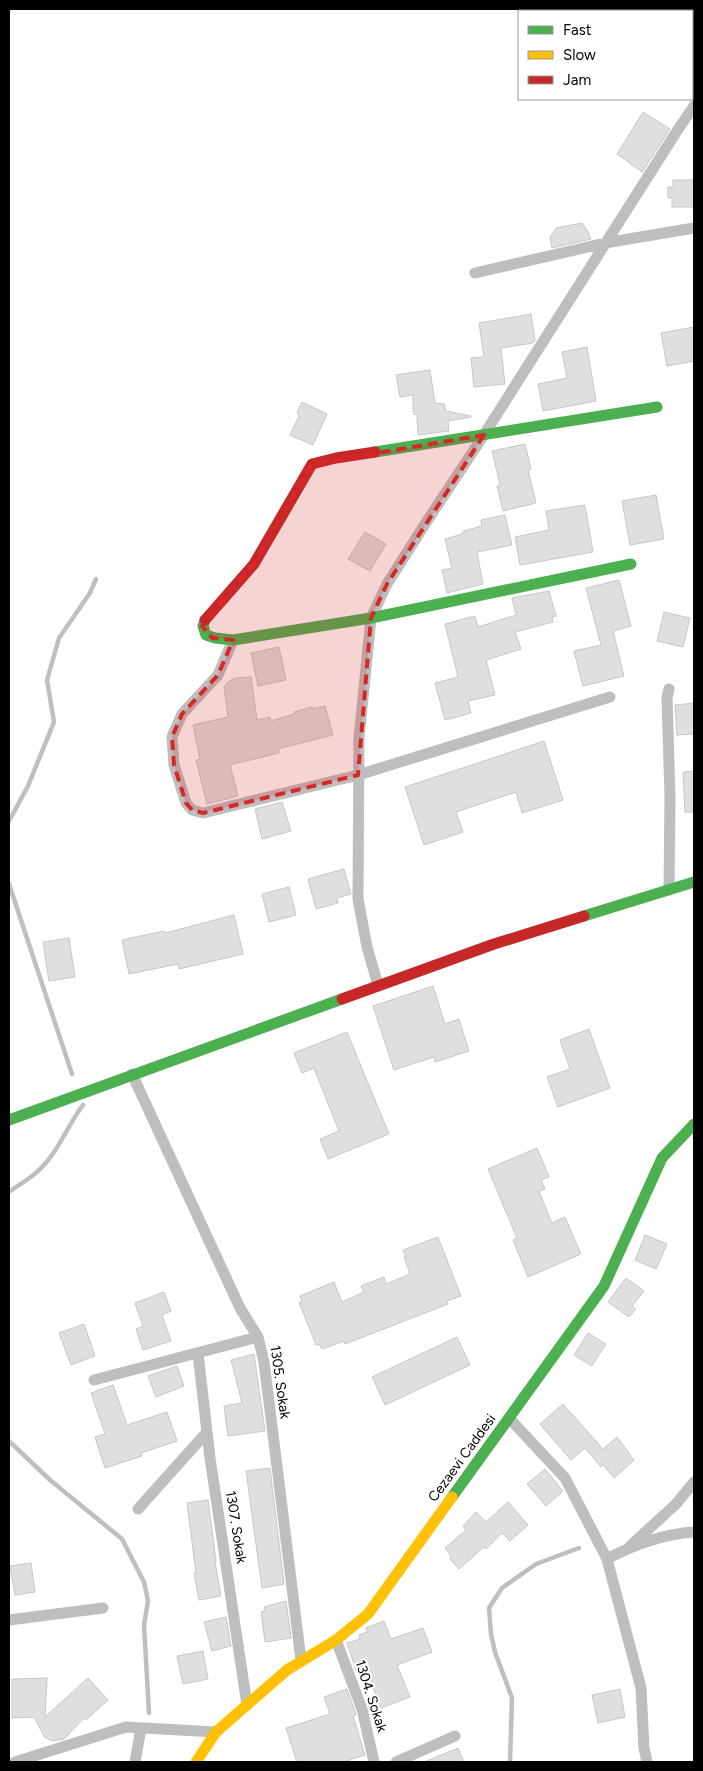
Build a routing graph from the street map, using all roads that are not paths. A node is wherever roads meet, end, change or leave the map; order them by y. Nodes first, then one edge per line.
1 (694, 106) edge
2 (694, 228) edge
3 (605, 243) junction
4 (475, 273) dead end
5 (657, 407) dead end
6 (484, 435) junction
7 (631, 564) dead end
8 (370, 618) junction
9 (233, 640) junction
10 (669, 689) dead end
11 (610, 696) dead end
12 (358, 775) junction
13 (694, 882) edge
14 (669, 890) junction
15 (378, 986) junction
16 (132, 1074) junction
17 (9, 1120) edge
18 (694, 1124) edge
19 (258, 1337) junction
20 (198, 1354) junction
21 (94, 1380) dead end
22 (509, 1418) junction
23 (207, 1432) junction
24 (694, 1482) edge
25 (138, 1509) dead end
26 (694, 1532) edge
27 (629, 1547) junction
28 (607, 1559) junction
29 (102, 1608) dead end
30 (9, 1620) edge
31 (336, 1640) junction
32 (301, 1660) junction
33 (247, 1705) junction
34 (141, 1728) junction
35 (216, 1732) junction
36 (455, 1736) dead end
37 (15, 1762) edge
38 (134, 1762) edge
39 (196, 1762) edge
40 (374, 1762) edge
41 (396, 1762) edge
42 (647, 1762) edge

1 - 3 street
2 - 3 street
3 - 4 street
3 - 6 street
5 - 6 street
6 - 8 street
6 - 9 street
7 - 8 street
8 - 9 street
8 - 12 street
9 - 12 street
10 - 14 street
11 - 12 street
12 - 15 street
13 - 14 street
14 - 15 street
15 - 16 street
16 - 17 street
16 - 19 street, 1305. Sokak
18 - 22 street, Cezaevi Caddesi
19 - 20 street
19 - 32 street, 1305. Sokak
20 - 21 street
20 - 23 street, 1307. Sokak
22 - 28 street
22 - 31 street, Cezaevi Caddesi
23 - 25 street
23 - 33 street, 1307. Sokak
24 - 27 street
26 - 27 street
27 - 28 street
28 - 42 street
29 - 30 street
31 - 32 street, Cezaevi Caddesi
31 - 40 street, 1304. Sokak
32 - 33 street, Cezaevi Caddesi
33 - 35 street, Cezaevi Caddesi
34 - 35 street
34 - 37 street
34 - 38 street
35 - 39 street, Cezaevi Caddesi
36 - 41 street

